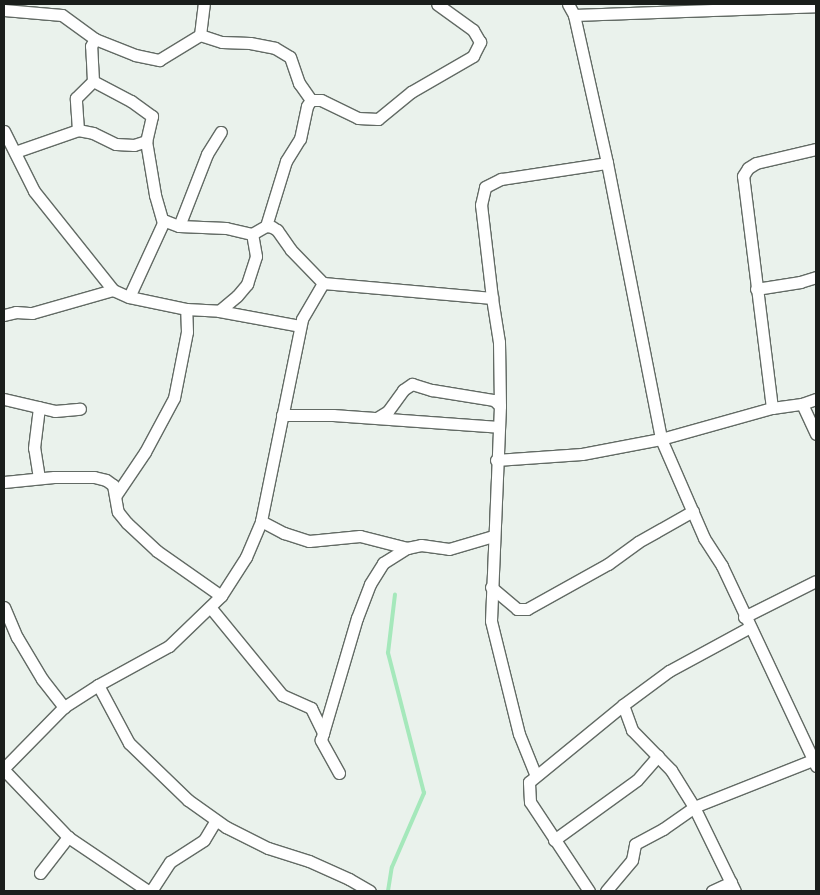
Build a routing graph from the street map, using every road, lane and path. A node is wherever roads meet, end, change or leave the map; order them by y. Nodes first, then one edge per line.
1 (29, 4) edge
2 (204, 4) edge
3 (437, 4) edge
4 (568, 4) edge
5 (772, 6) edge
6 (816, 6) edge
7 (61, 9) edge
8 (9, 11) edge
9 (574, 15) junction
10 (200, 35) junction
11 (95, 38) junction
12 (93, 81) junction
13 (311, 100) junction
14 (4, 130) edge
15 (78, 130) junction
16 (221, 132) dead end
17 (146, 141) junction
18 (816, 149) edge
19 (14, 152) junction
20 (607, 163) junction
21 (163, 220) junction
22 (179, 226) junction
23 (266, 226) junction
24 (252, 234) junction
25 (816, 277) edge
26 (322, 283) junction
27 (756, 289) junction
28 (113, 290) junction
29 (129, 297) junction
30 (492, 298) junction
31 (186, 309) junction
32 (219, 311) junction
33 (4, 315) edge
34 (300, 326) junction
35 (4, 399) edge
36 (816, 399) edge
37 (802, 404) junction
38 (500, 406) junction
39 (39, 407) junction
40 (772, 408) junction
41 (80, 409) dead end
42 (282, 415) junction
43 (375, 418) junction
44 (499, 427) junction
45 (816, 434) edge
46 (660, 439) junction
47 (496, 460) junction
48 (39, 478) junction
49 (4, 482) edge
50 (116, 495) junction
51 (693, 511) junction
52 (261, 521) junction
53 (493, 536) junction
54 (407, 548) junction
55 (816, 581) edge
56 (491, 587) junction
57 (221, 596) junction
58 (4, 607) edge
59 (210, 607) junction
60 (747, 622) junction
61 (98, 685) junction
62 (623, 705) junction
63 (64, 707) junction
64 (323, 733) junction
65 (658, 756) junction
66 (815, 763) edge
67 (4, 769) edge
68 (339, 773) dead end
69 (536, 776) junction
70 (694, 806) junction
71 (216, 820) junction
72 (68, 837) junction
73 (554, 840) junction
74 (40, 873) dead end
75 (733, 887) edge
76 (149, 891) edge
77 (370, 891) edge
78 (588, 891) edge
79 (606, 891) edge
80 (712, 891) edge

1 - 8 street
2 - 10 street
3 - 13 street
4 - 9 street
5 - 6 street
5 - 9 street
7 - 8 street
7 - 11 street
9 - 20 street
10 - 11 street
10 - 13 street
11 - 12 street
12 - 15 street
12 - 17 street
13 - 23 street
14 - 19 street
15 - 17 street
15 - 19 street
16 - 22 street
17 - 21 street
18 - 27 street
19 - 28 street
20 - 30 street
20 - 46 street
21 - 22 street
21 - 29 street
22 - 24 street
23 - 24 street
23 - 26 street
24 - 32 street
25 - 27 street
26 - 30 street
26 - 34 street
27 - 40 street
28 - 29 street
28 - 33 street
29 - 31 street
30 - 38 street
31 - 32 street
31 - 50 street
32 - 34 street
34 - 42 street
35 - 39 street
36 - 37 street
37 - 40 street
37 - 45 street
38 - 43 street
38 - 44 street
39 - 41 street
39 - 48 street
40 - 46 street
42 - 43 street
42 - 52 street
43 - 44 street
44 - 47 street
46 - 47 street
46 - 51 street
47 - 53 street
48 - 49 street
48 - 50 street
50 - 57 street
51 - 56 street
51 - 60 street
52 - 54 street
52 - 57 street
53 - 54 street
53 - 56 street
54 - 64 street
55 - 60 street
56 - 69 street
57 - 59 street
58 - 63 street
59 - 61 street
59 - 64 street
60 - 62 street
60 - 66 street
61 - 63 street
61 - 71 street
62 - 65 street
62 - 69 street
63 - 67 street
64 - 68 street
65 - 70 street
65 - 73 street
66 - 70 street
67 - 72 street
69 - 73 street
70 - 75 street
70 - 79 street
71 - 76 street
71 - 77 street
72 - 74 street
72 - 76 street
73 - 78 street
75 - 80 street

